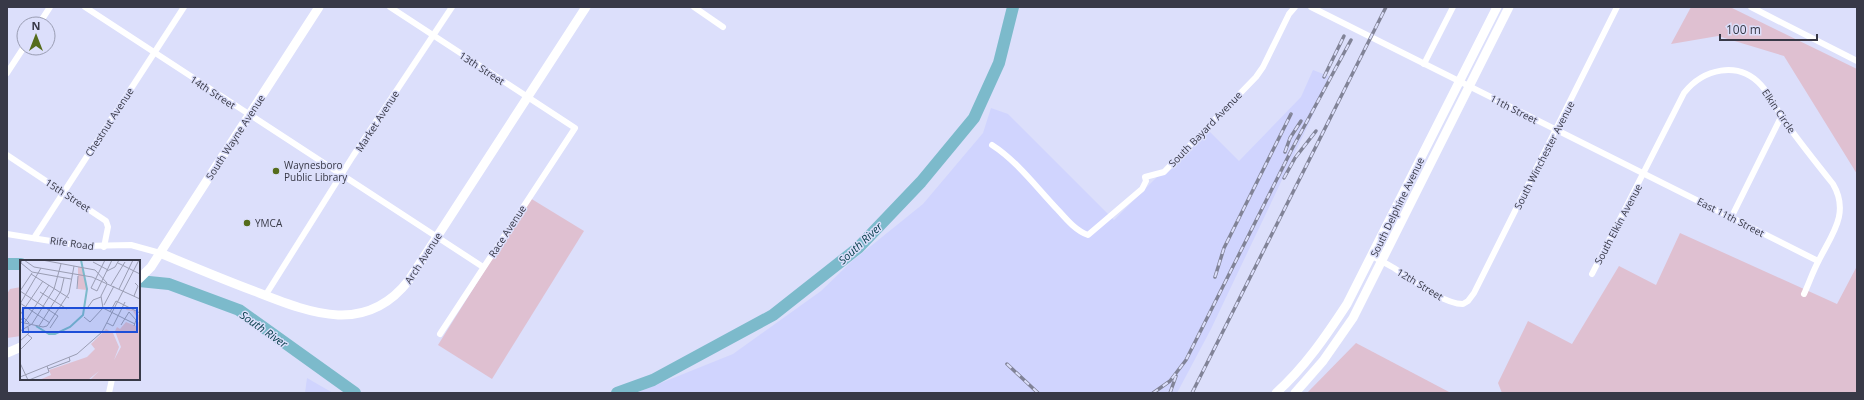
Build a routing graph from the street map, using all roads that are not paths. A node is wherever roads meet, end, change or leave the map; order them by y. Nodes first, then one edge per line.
1 (50, 7) edge
2 (85, 7) edge
3 (184, 7) edge
4 (318, 7) edge
5 (390, 7) edge
6 (452, 7) edge
7 (586, 7) edge
8 (694, 7) edge
9 (1295, 7) edge
10 (1311, 7) edge
11 (1453, 7) edge
12 (1497, 7) edge
13 (1510, 7) edge
14 (1617, 7) edge
15 (1750, 7) edge
16 (44, 16) edge
17 (723, 27) dead end
18 (433, 35) junction
19 (154, 53) junction
20 (18, 56) edge
21 (1857, 61) edge
22 (1424, 64) junction
23 (7, 73) edge
24 (1459, 82) junction
25 (1469, 86) junction
26 (528, 97) junction
27 (249, 115) junction
28 (1781, 117) junction
29 (575, 128) joint
30 (1556, 130) junction
31 (992, 145) dead end
32 (7, 155) edge
33 (1644, 173) junction
34 (342, 175) junction
35 (63, 193) junction
36 (1732, 218) junction
37 (7, 234) edge
38 (437, 237) junction
39 (34, 238) junction
40 (104, 247) junction
41 (160, 253) junction
42 (1372, 256) junction
43 (1818, 261) junction
44 (1382, 262) junction
45 (484, 267) junction
46 (1592, 274) dead end
47 (140, 278) edge
48 (1804, 294) dead end
49 (265, 296) junction
50 (1468, 301) joint
51 (440, 334) dead end
52 (20, 347) edge
53 (7, 353) edge
54 (112, 380) edge
55 (109, 393) edge
56 (1276, 393) edge
57 (1295, 393) edge

1 - 16 street
2 - 19 street, 14th Street
3 - 19 street, Chestnut Avenue
4 - 27 main road, South Wayne Avenue
5 - 18 street, 13th Street
6 - 18 street, Market Avenue
7 - 26 main road, Arch Avenue
8 - 17 street
9 - 31 street, South Bayard Avenue
10 - 22 street
11 - 22 street
12 - 24 main road, South Delphine Avenue
13 - 25 main road, South Delphine Avenue
14 - 30 street, South Winchester Avenue
15 - 21 street
18 - 26 street, 13th Street
18 - 34 street, Market Avenue
19 - 27 street, 14th Street
19 - 35 street, Chestnut Avenue
20 - 23 street
22 - 24 street
24 - 25 street
24 - 42 main road, South Delphine Avenue
25 - 30 street, 11th Street
25 - 44 main road, South Delphine Avenue
26 - 29 street, 13th Street
26 - 38 main road, Arch Avenue
27 - 34 street, 14th Street
27 - 41 main road, South Wayne Avenue
28 - 33 street, Elkin Circle
28 - 36 street
28 - 43 street, Elkin Circle
29 - 45 street, Race Avenue
30 - 33 street, 11th Street
30 - 50 street, South Winchester Avenue
32 - 35 street, 15th Street
33 - 36 street, East 11th Street
33 - 46 street, South Elkin Avenue
34 - 38 street, 14th Street
34 - 49 street, Market Avenue
35 - 39 street, Chestnut Avenue
35 - 40 street, 15th Street
36 - 43 street, East 11th Street
37 - 39 street, Rife Road
38 - 45 street, 14th Street
38 - 49 main road, Arch Avenue
39 - 40 street, Rife Road
40 - 41 street, Rife Road
41 - 47 main road, South Wayne Avenue
41 - 49 main road, Arch Avenue
42 - 44 street, 12th Street
42 - 56 main road, South Delphine Avenue
43 - 48 street, Elkin Circle
44 - 50 street, 12th Street
44 - 57 main road, South Delphine Avenue
45 - 51 street, Race Avenue
52 - 53 main road
54 - 55 street

